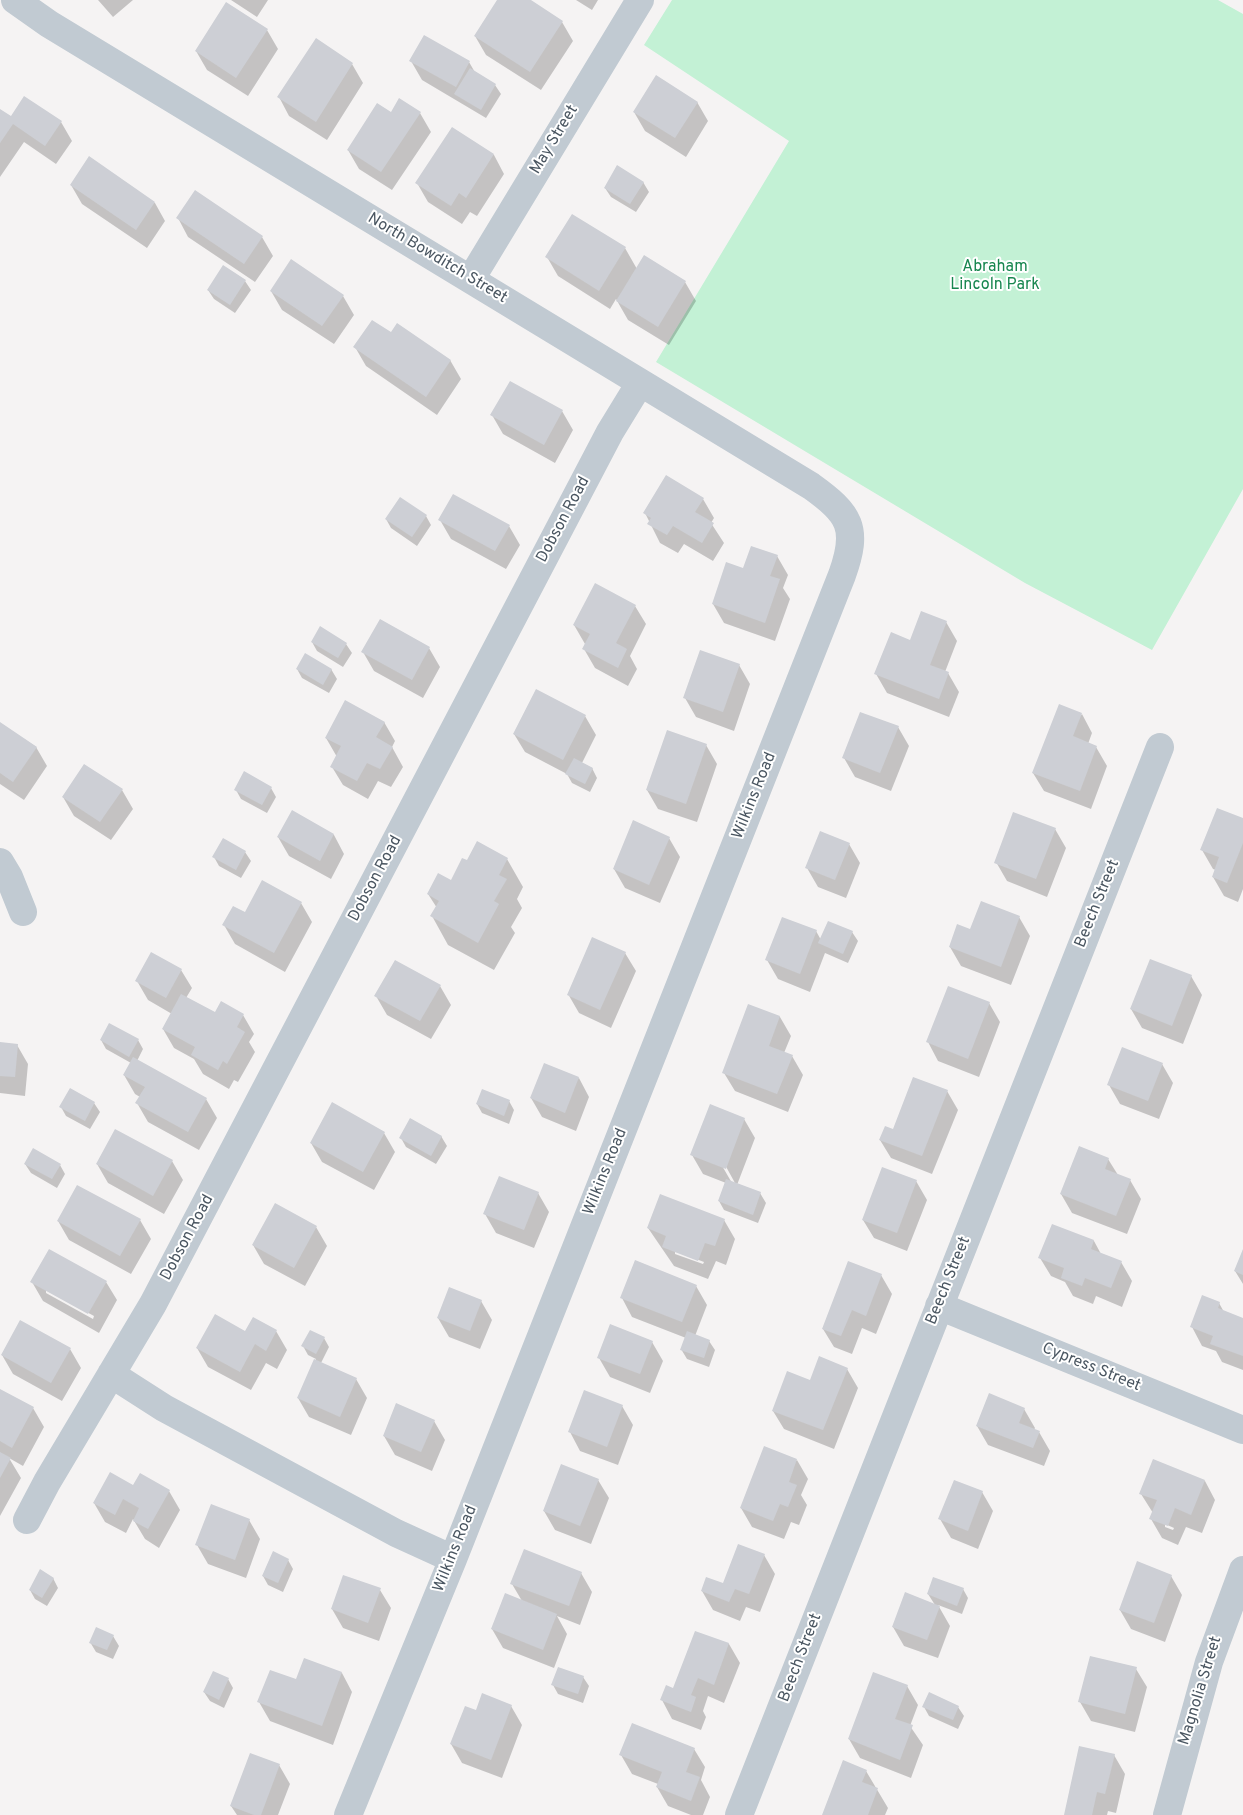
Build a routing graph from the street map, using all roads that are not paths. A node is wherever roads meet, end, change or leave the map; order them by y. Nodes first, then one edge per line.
1 (15, 0) edge
2 (640, 0) edge
3 (471, 280) junction
4 (640, 383) junction
5 (850, 526) joint
6 (1160, 747) dead end
7 (0, 862) edge
8 (23, 912) dead end
9 (939, 1306) junction
10 (111, 1374) junction
11 (1243, 1430) edge
12 (28, 1520) dead end
13 (453, 1559) junction
14 (1243, 1570) edge
15 (348, 1815) edge
16 (739, 1815) edge
17 (1167, 1815) edge

1 - 3 street, North Bowditch Street
2 - 3 street, May Street
3 - 4 street, North Bowditch Street
4 - 5 street, North Bowditch Street
4 - 10 street, Dobson Road
5 - 13 street, Wilkins Road
6 - 9 street, Beech Street
7 - 8 street
9 - 11 street, Cypress Street
9 - 16 street, Beech Street
10 - 12 street, Dobson Road
10 - 13 street
13 - 15 street, Wilkins Road
14 - 17 street, Magnolia Street

